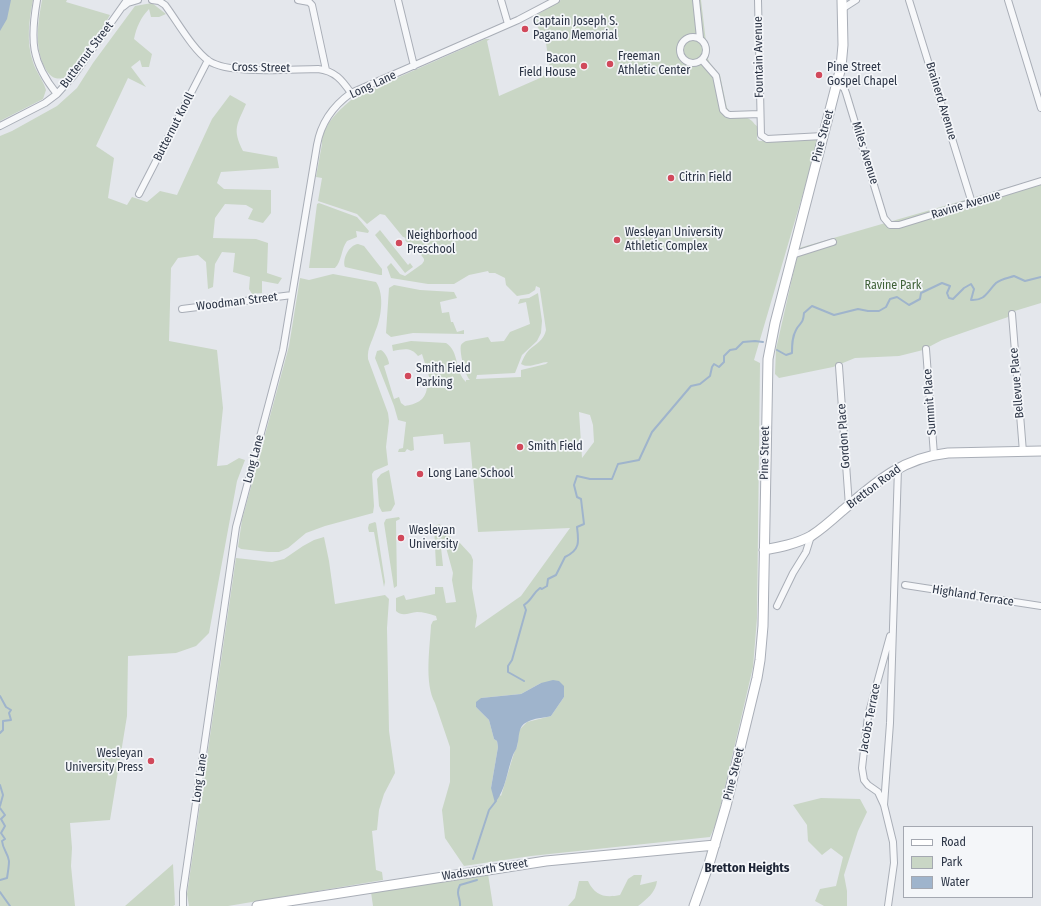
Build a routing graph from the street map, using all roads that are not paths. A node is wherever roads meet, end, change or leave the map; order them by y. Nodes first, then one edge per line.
1 (37, 0) edge
2 (127, 0) edge
3 (138, 0) edge
4 (152, 0) edge
5 (298, 0) edge
6 (398, 0) edge
7 (501, 0) edge
8 (556, 0) edge
9 (696, 0) edge
10 (758, 0) edge
11 (856, 0) edge
12 (909, 0) edge
13 (1008, 0) edge
14 (163, 2) edge
15 (842, 5) edge
16 (122, 8) junction
17 (508, 24) junction
18 (700, 38) junction
19 (208, 60) junction
20 (702, 60) junction
21 (414, 66) junction
22 (326, 70) junction
23 (836, 83) junction
24 (351, 93) junction
25 (58, 94) junction
26 (1041, 108) edge
27 (760, 114) junction
28 (0, 126) edge
29 (823, 136) junction
30 (1041, 182) edge
31 (139, 194) dead end
32 (972, 203) junction
33 (890, 225) joint
34 (834, 242) dead end
35 (792, 255) junction
36 (292, 295) junction
37 (182, 308) dead end
38 (1012, 314) dead end
39 (926, 349) dead end
40 (839, 366) dead end
41 (1041, 451) edge
42 (1023, 452) junction
43 (934, 455) junction
44 (898, 468) junction
45 (849, 506) junction
46 (811, 536) junction
47 (764, 550) junction
48 (905, 585) dead end
49 (777, 606) dead end
50 (1041, 606) edge
51 (892, 625) junction
52 (884, 805) junction
53 (715, 845) junction
54 (183, 906) edge
55 (257, 906) edge
56 (694, 906) edge
57 (888, 906) edge

1 - 25 street
2 - 16 street, Butternut Street
3 - 16 street
4 - 14 street, Cross Street
5 - 22 street
6 - 21 street
7 - 17 street
8 - 17 street
9 - 18 street
10 - 27 street, Fountain Avenue
11 - 15 street
12 - 32 street, Brainerd Avenue
13 - 26 street
14 - 19 street, Cross Street
15 - 23 street, Pine Street
16 - 25 street, Butternut Street
17 - 21 street
18 - 20 street
18 - 20 street
19 - 22 street, Cross Street
19 - 31 street, Butternut Knoll
20 - 27 street
21 - 24 street, Long Lane
22 - 24 street
23 - 29 street, Pine Street
23 - 33 street, Miles Avenue
24 - 36 street, Long Lane
25 - 28 street, Butternut Street
27 - 29 street, Fountain Avenue
29 - 35 street, Pine Street
30 - 32 street, Ravine Avenue
32 - 33 street, Ravine Avenue
34 - 35 street
35 - 47 street, Pine Street
36 - 37 street, Woodman Street
36 - 54 street, Long Lane
38 - 42 street, Bellevue Place
39 - 43 street, Summit Place
40 - 45 street, Gordon Place
41 - 42 street, Bretton Road
42 - 43 street, Bretton Road
43 - 44 street, Bretton Road
44 - 45 street, Bretton Road
44 - 51 street, Jacobs Terrace
45 - 46 street, Bretton Road
46 - 47 street, Bretton Road
46 - 49 street
47 - 53 street, Pine Street
48 - 50 street, Highland Terrace
51 - 52 street, Jacobs Terrace
51 - 52 street, Jacobs Terrace
52 - 57 street, Jacobs Terrace
53 - 55 street, Wadsworth Street
53 - 56 street, Pine Street

